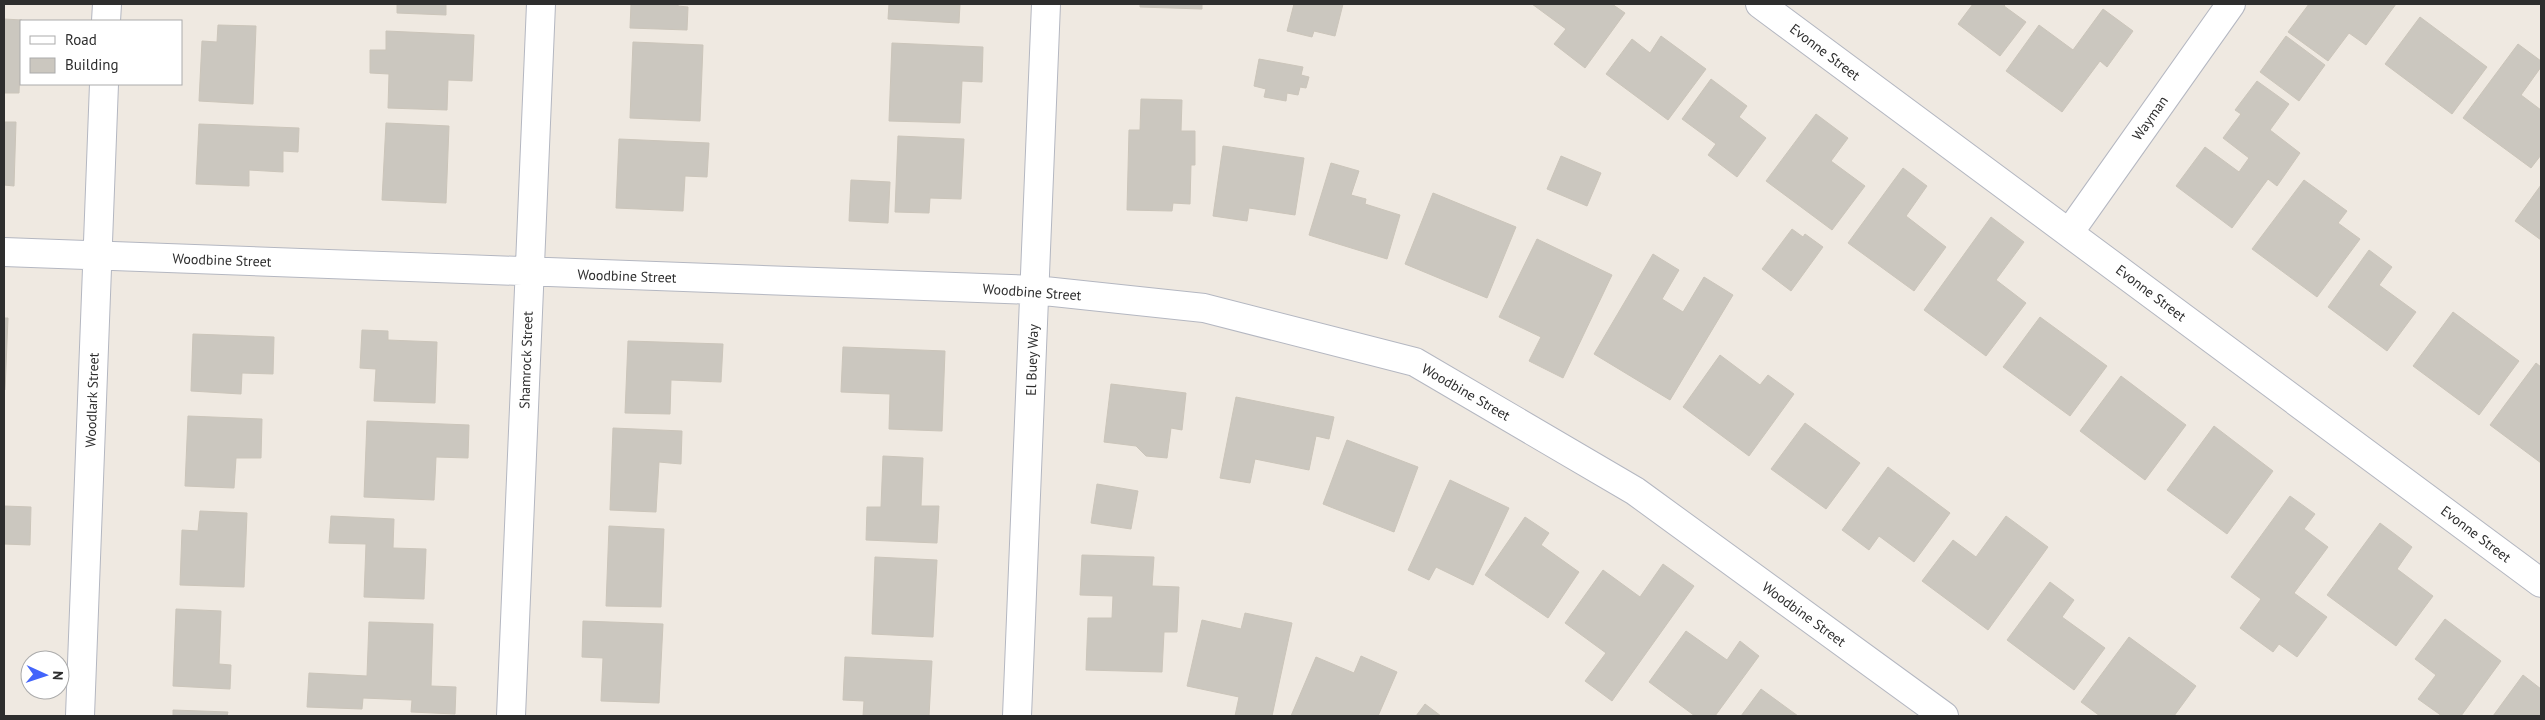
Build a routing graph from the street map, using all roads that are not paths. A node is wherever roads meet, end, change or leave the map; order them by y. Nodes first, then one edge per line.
1 (107, 4) edge
2 (541, 4) edge
3 (1046, 4) edge
4 (1760, 4) edge
5 (2230, 4) edge
6 (106, 20) edge
7 (104, 85) edge
8 (2069, 233) junction
9 (4, 252) edge
10 (97, 255) junction
11 (530, 273) junction
12 (1035, 290) junction
13 (2541, 583) edge
14 (80, 716) edge
15 (511, 716) edge
16 (1017, 716) edge
17 (1944, 716) edge

1 - 6 street
2 - 11 street, Shamrock Street
3 - 12 street, El Buey Way
4 - 8 street, Evonne Street
5 - 8 street, Wayman
7 - 10 street, Woodlark Street
8 - 13 street, Evonne Street
9 - 10 street, Woodbine Street
10 - 11 street, Woodbine Street
10 - 14 street, Woodlark Street
11 - 12 street, Woodbine Street
11 - 15 street, Shamrock Street
12 - 16 street, El Buey Way
12 - 17 street, Woodbine Street

